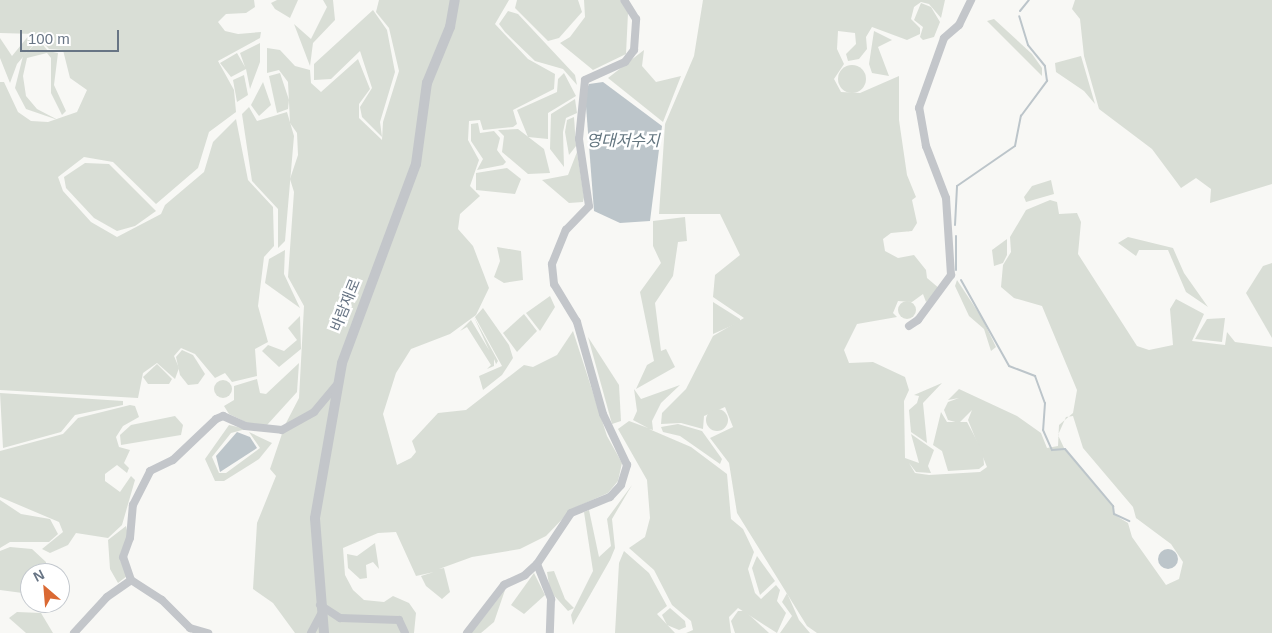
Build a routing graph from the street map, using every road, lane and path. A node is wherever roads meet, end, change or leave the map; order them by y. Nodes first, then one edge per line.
1 (455, 0) edge
2 (624, 0) edge
3 (971, 0) edge
4 (908, 326) dead end
5 (339, 382) junction
6 (536, 564) junction
7 (132, 580) junction
8 (321, 610) junction
9 (74, 633) edge
10 (208, 633) edge
11 (311, 633) edge
12 (324, 633) edge
13 (405, 633) edge
14 (467, 633) edge
15 (550, 633) edge

1 - 5 street, 바람재로
2 - 6 street
3 - 4 street
5 - 7 street
5 - 8 street, 바람재로
6 - 14 street
6 - 15 street
7 - 9 street
7 - 10 street
8 - 11 street
8 - 12 street, 바람재로
8 - 13 street

